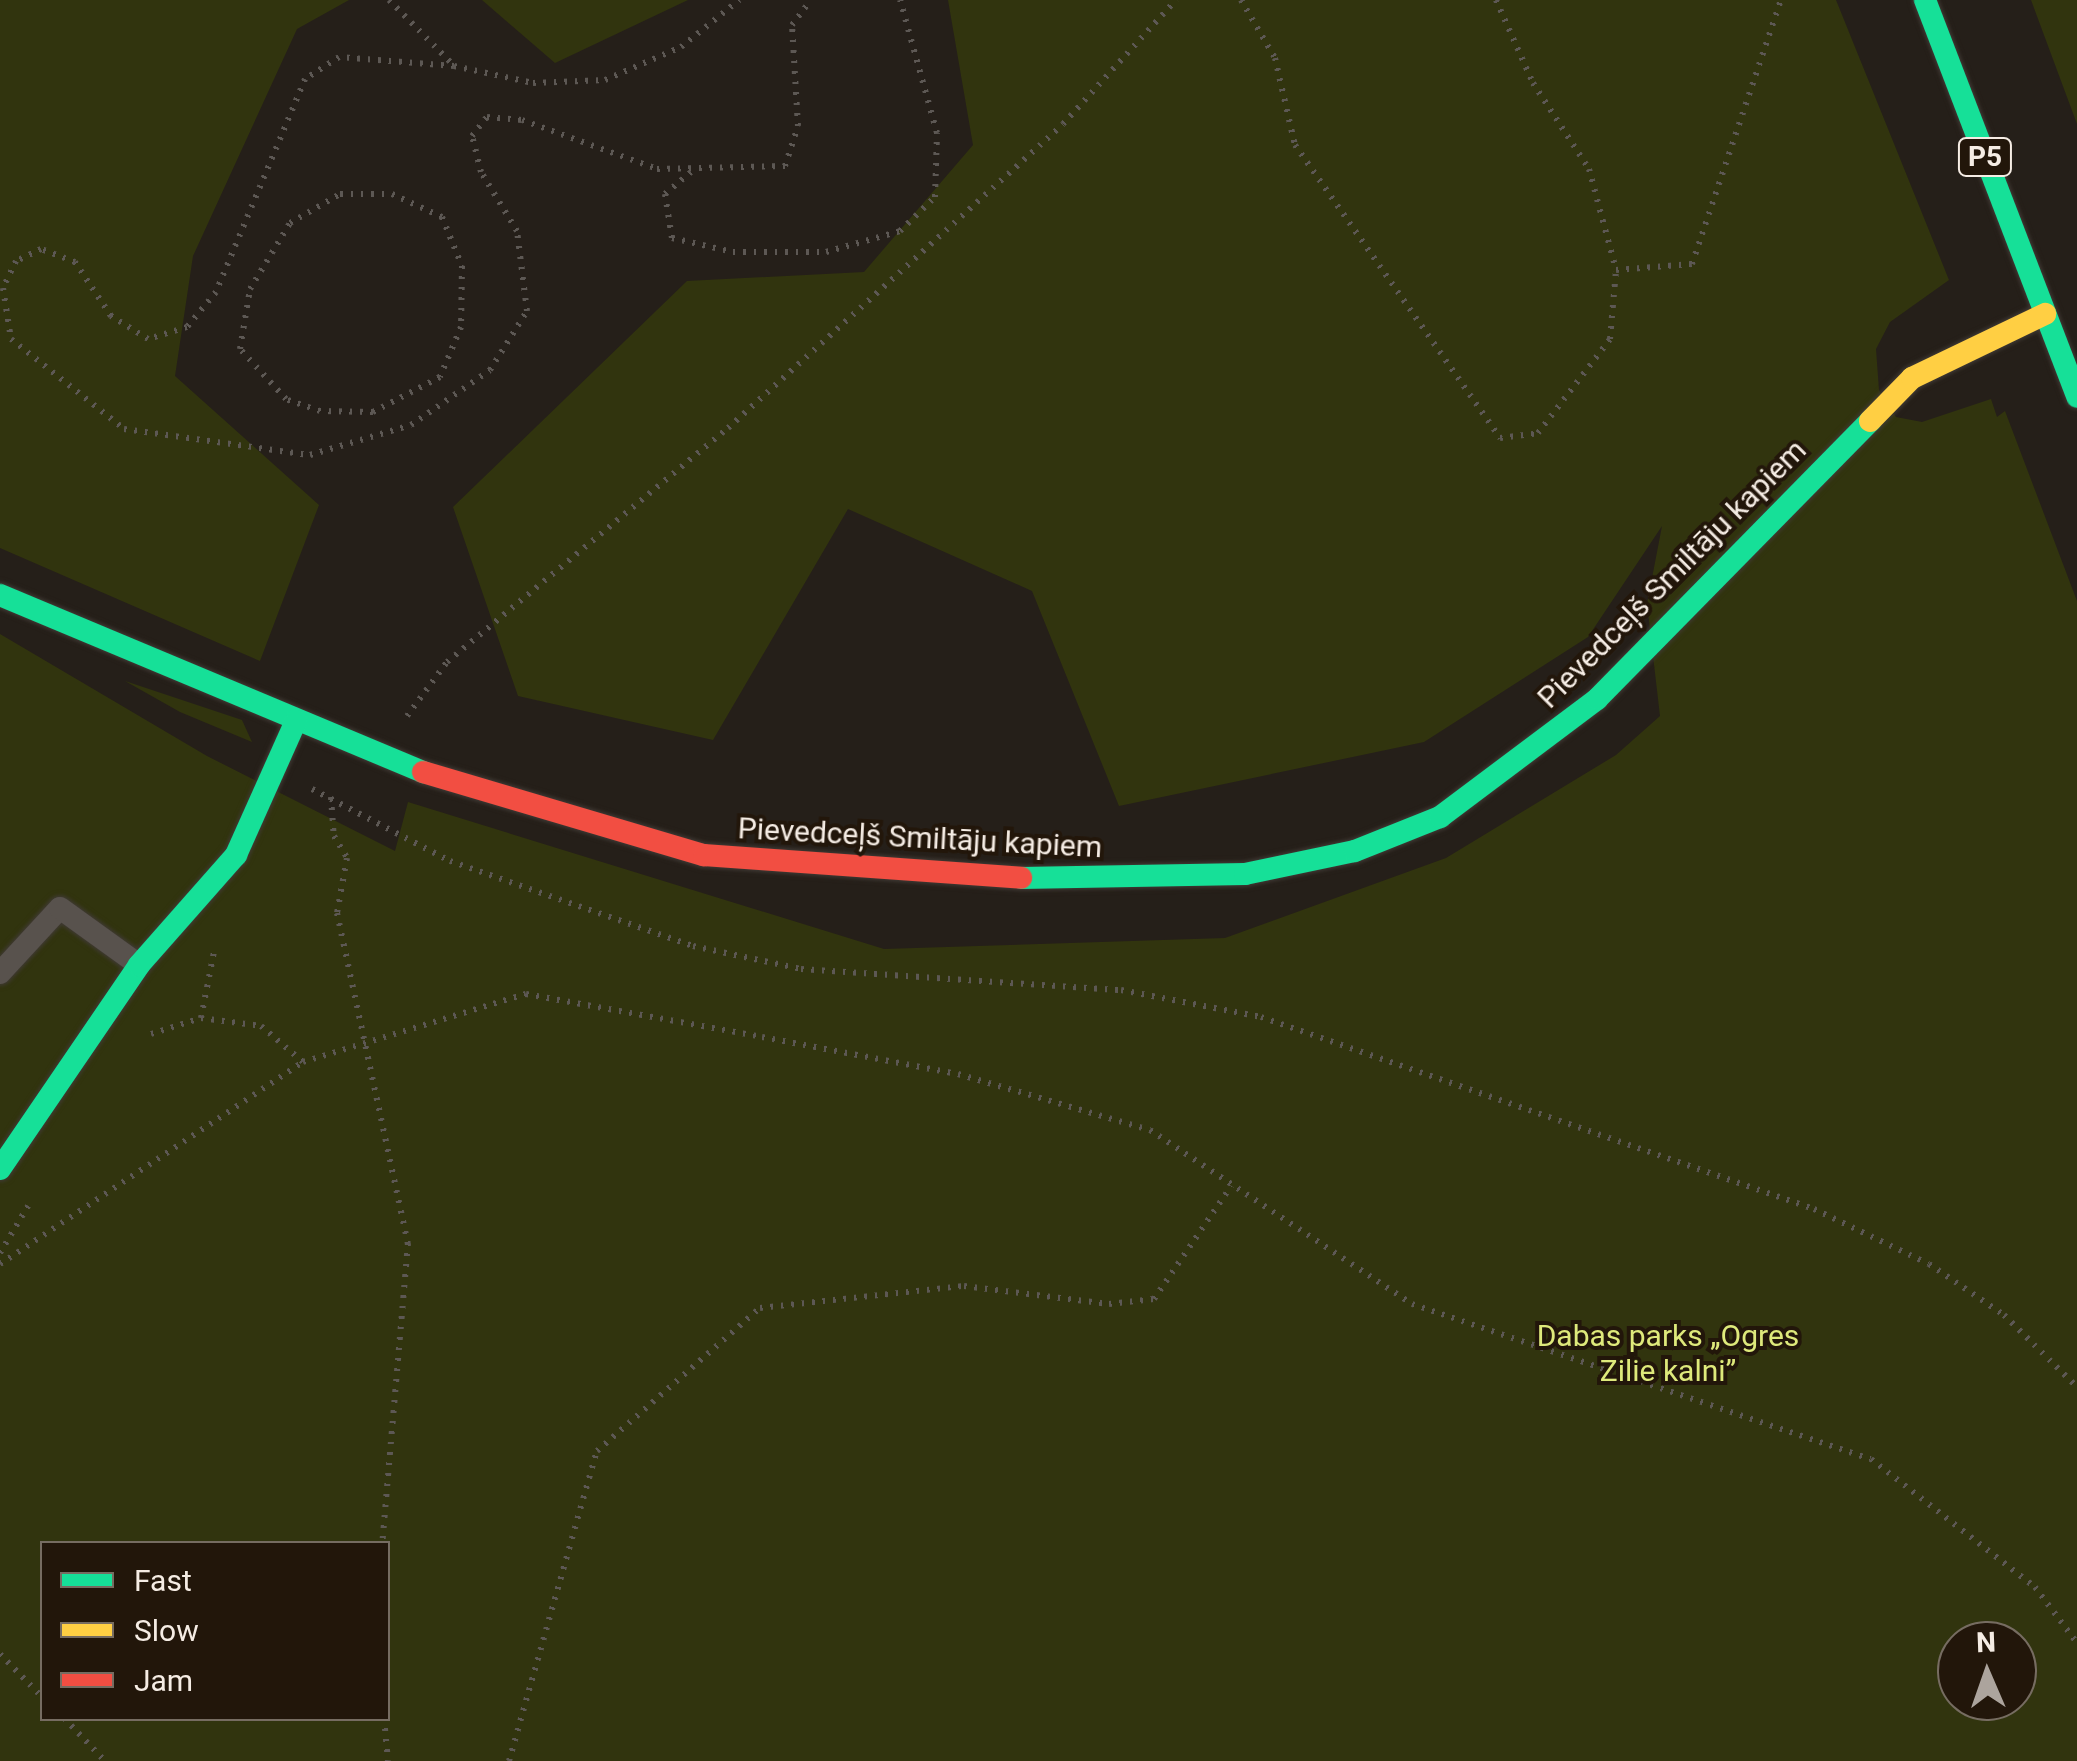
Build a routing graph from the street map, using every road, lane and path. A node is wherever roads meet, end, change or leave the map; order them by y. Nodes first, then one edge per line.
1 (388, 0) edge
2 (739, 0) edge
3 (811, 0) edge
4 (900, 0) edge
5 (1176, 0) edge
6 (1241, 0) edge
7 (1496, 0) edge
8 (1781, 0) edge
9 (1925, 0) edge
10 (454, 66) junction
11 (692, 171) junction
12 (1616, 270) junction
13 (2045, 314) junction
14 (266, 387) joint
15 (2077, 396) edge
16 (0, 595) edge
17 (296, 721) junction
18 (390, 758) junction
19 (270, 772) junction
20 (331, 798) junction
21 (139, 965) junction
22 (0, 973) edge
23 (141, 1040) dead end
24 (365, 1044) junction
25 (303, 1062) junction
26 (0, 1170) edge
27 (1231, 1186) junction
28 (34, 1196) dead end
29 (0, 1253) edge
30 (0, 1264) edge
31 (2077, 1387) edge
32 (382, 1541) edge
33 (2077, 1644) edge
34 (0, 1654) edge
35 (40, 1695) edge
36 (67, 1721) edge
37 (384, 1721) edge
38 (106, 1761) edge
39 (388, 1761) edge
40 (509, 1761) edge

1 - 10 path
2 - 10 path
3 - 11 path
4 - 11 path
5 - 18 path
6 - 12 path
7 - 12 path
8 - 12 path
9 - 13 street, P5
10 - 11 path
13 - 15 street, P5
13 - 18 street, Pievedceļš Smiltāju kapiem
14 - 14 path
16 - 17 street, Pievedceļš Smiltāju kapiem
17 - 18 street, Pievedceļš Smiltāju kapiem
17 - 19 street
19 - 20 path
19 - 21 street
20 - 24 path
20 - 31 path
21 - 22 lane
21 - 26 street
23 - 25 path
24 - 25 path
24 - 27 path
24 - 32 path
25 - 30 path
27 - 33 path
27 - 40 path
28 - 29 path
34 - 35 path
36 - 38 path
37 - 39 path

